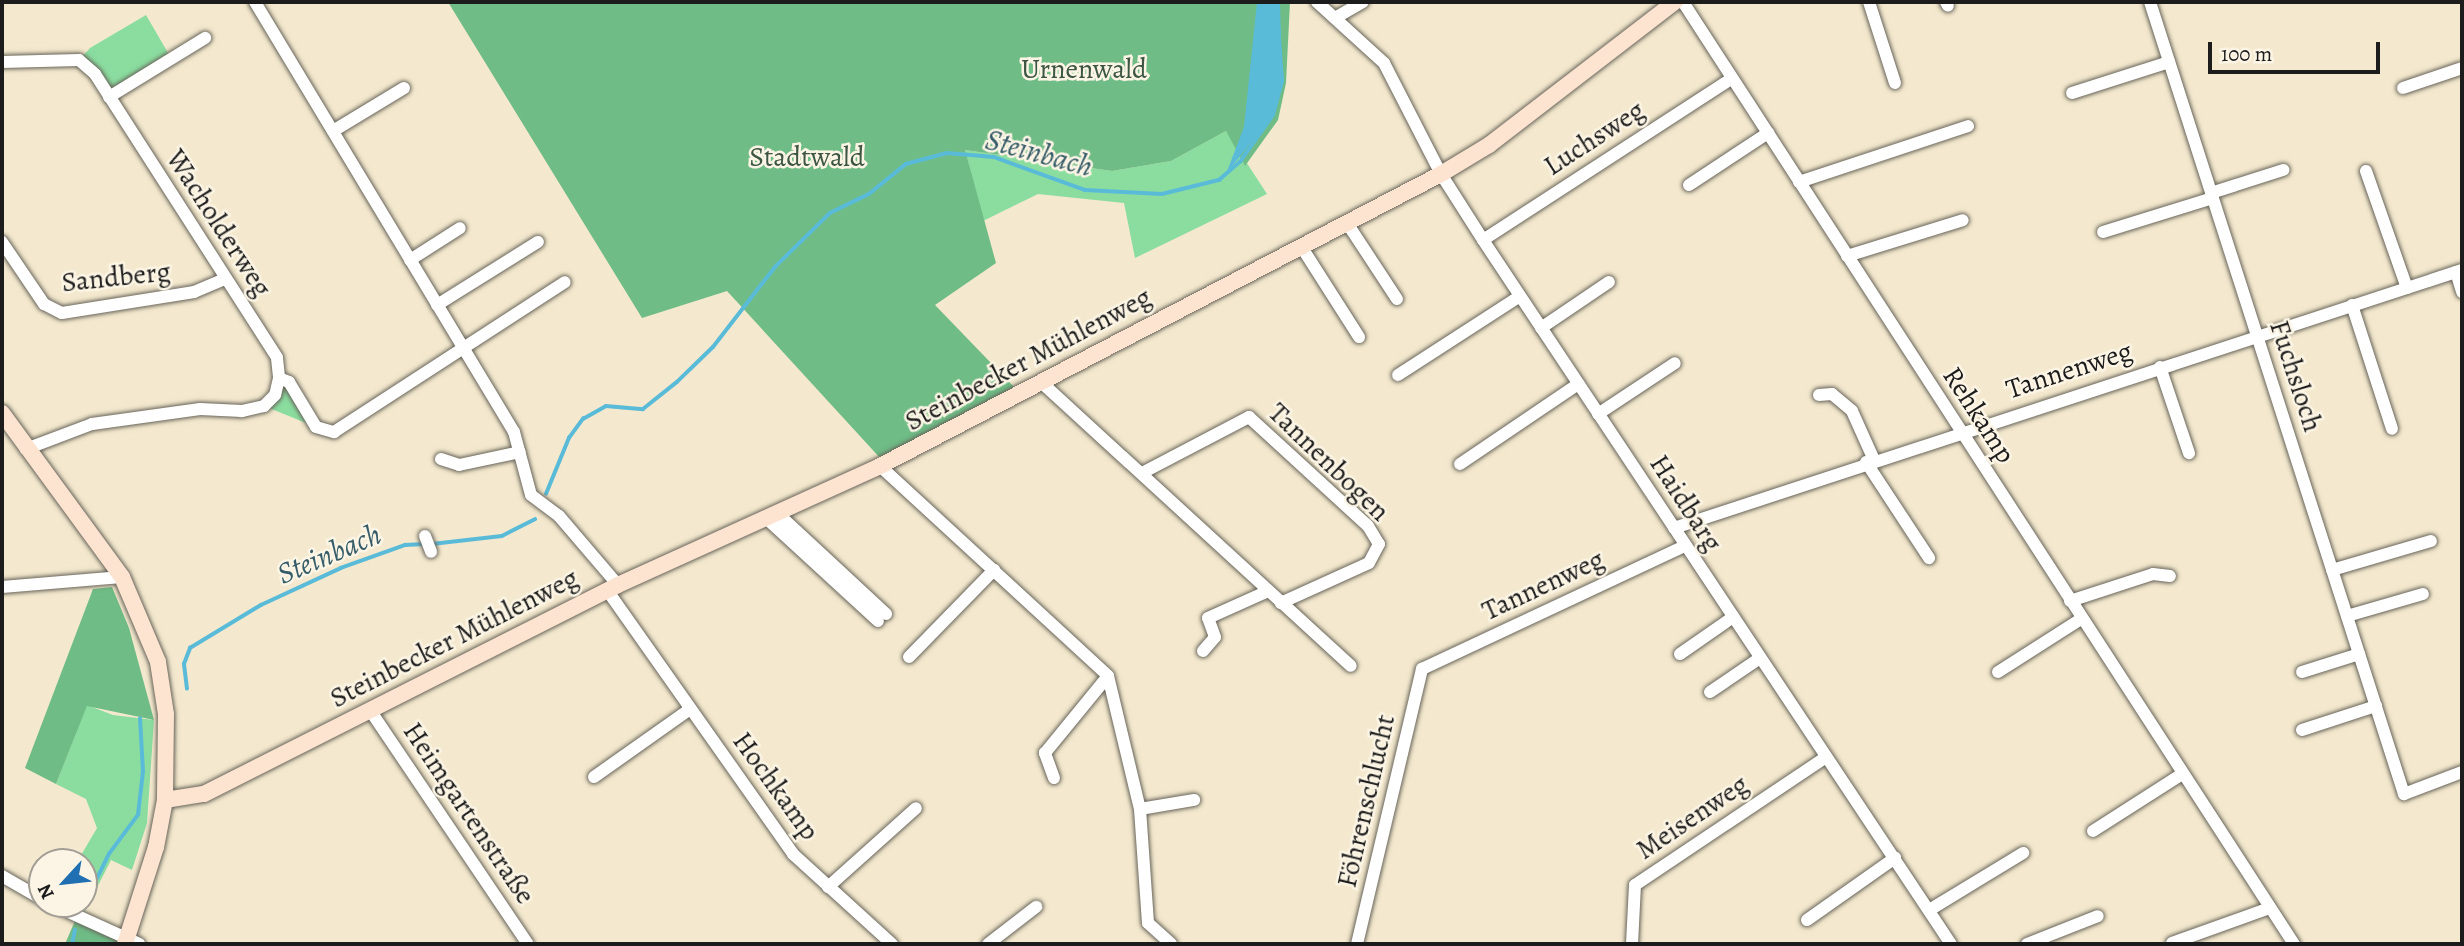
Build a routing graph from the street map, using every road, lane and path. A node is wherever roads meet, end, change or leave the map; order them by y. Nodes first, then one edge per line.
1 (255, 2) edge
2 (1317, 2) edge
3 (1363, 2) edge
4 (1675, 2) edge
5 (1683, 2) edge
6 (1869, 2) edge
7 (2150, 2) edge
8 (1335, 18) junction
9 (205, 37) dead end
10 (2, 62) edge
11 (2169, 62) junction
12 (2462, 68) edge
13 (1732, 78) junction
14 (1895, 83) dead end
15 (404, 88) dead end
16 (2403, 88) dead end
17 (2072, 93) dead end
18 (109, 97) junction
19 (1968, 127) dead end
20 (333, 131) junction
21 (1768, 134) junction
22 (2283, 170) dead end
23 (2366, 171) dead end
24 (1441, 174) junction
25 (1799, 182) junction
26 (1689, 185) dead end
27 (2212, 195) junction
28 (1963, 220) dead end
29 (1347, 223) junction
30 (460, 228) dead end
31 (2103, 232) dead end
32 (1483, 240) junction
33 (2, 242) edge
34 (538, 242) dead end
35 (1301, 246) junction
36 (1847, 256) junction
37 (410, 260) junction
38 (2459, 271) edge
39 (225, 279) junction
40 (565, 282) dead end
41 (1609, 282) dead end
42 (2407, 288) junction
43 (2462, 292) edge
44 (1520, 296) junction
45 (1397, 299) dead end
46 (437, 305) junction
47 (2353, 305) junction
48 (1541, 328) junction
49 (2257, 336) junction
50 (1359, 337) dead end
51 (463, 347) junction
52 (1675, 363) dead end
53 (2160, 367) junction
54 (1398, 375) dead end
55 (279, 378) junction
56 (1041, 382) junction
57 (1578, 384) junction
58 (1819, 395) dead end
59 (2, 413) edge
60 (1598, 414) junction
61 (2392, 429) dead end
62 (1960, 430) junction
63 (26, 449) junction
64 (520, 452) junction
65 (2189, 453) dead end
66 (441, 459) dead end
67 (1870, 461) junction
68 (1460, 464) dead end
69 (880, 466) junction
70 (1142, 474) junction
71 (771, 515) junction
72 (1674, 528) junction
73 (425, 536) dead end
74 (2431, 541) dead end
75 (1684, 545) junction
76 (430, 552) dead end
77 (1929, 558) dead end
78 (994, 570) junction
79 (2332, 570) junction
80 (2170, 576) dead end
81 (122, 577) junction
82 (612, 588) junction
83 (3, 590) edge
84 (1268, 590) junction
85 (2423, 594) dead end
86 (2070, 601) junction
87 (1281, 603) junction
88 (2347, 616) junction
89 (882, 617) dead end
90 (1733, 617) junction
91 (2081, 619) junction
92 (1203, 652) dead end
93 (1680, 654) dead end
94 (2359, 654) junction
95 (909, 657) dead end
96 (1760, 658) junction
97 (1351, 666) dead end
98 (1422, 669) joint
99 (1998, 672) dead end
100 (2302, 672) dead end
101 (1108, 676) junction
102 (1710, 692) dead end
103 (2376, 706) junction
104 (691, 709) junction
105 (370, 710) junction
106 (2302, 730) dead end
107 (1826, 757) junction
108 (2462, 772) edge
109 (2182, 774) junction
110 (594, 777) dead end
111 (1054, 778) dead end
112 (165, 800) junction
113 (1194, 800) dead end
114 (916, 808) dead end
115 (1140, 809) junction
116 (2093, 831) dead end
117 (2023, 853) dead end
118 (1895, 858) junction
119 (2, 876) edge
120 (828, 887) junction
121 (28, 891) edge
122 (1036, 907) dead end
123 (2270, 908) junction
124 (1931, 909) junction
125 (2098, 916) dead end
126 (79, 918) edge
127 (1807, 920) dead end
128 (1950, 939) edge
129 (130, 943) edge
130 (2172, 943) edge
131 (527, 944) edge
132 (892, 944) edge
133 (988, 944) edge
134 (1171, 944) edge
135 (1357, 944) edge
136 (1632, 944) edge
137 (2027, 944) edge
138 (2294, 944) edge

1 - 20 street, Hochkamp
2 - 8 street, Haidbarg
3 - 8 street
4 - 24 street, Steinbecker Mühlenweg
5 - 13 street, Rehkamp
6 - 14 street
7 - 11 street, Fuchsloch
8 - 24 street, Haidbarg
9 - 18 street
10 - 18 street, Wacholderweg
11 - 17 street
11 - 27 street, Fuchsloch
12 - 16 street
13 - 21 street, Rehkamp
13 - 32 street, Luchsweg
15 - 20 street
18 - 39 street, Wacholderweg
19 - 25 street
20 - 37 street, Hochkamp
21 - 25 street, Rehkamp
21 - 26 street
22 - 27 street
23 - 42 street
24 - 29 street, Steinbecker Mühlenweg
24 - 32 street, Haidbarg
25 - 36 street, Rehkamp
27 - 31 street
27 - 49 street, Fuchsloch
28 - 36 street
29 - 35 street, Steinbecker Mühlenweg
29 - 45 street
30 - 37 street
32 - 44 street, Haidbarg
33 - 39 street, Sandberg
34 - 46 street
35 - 50 street
35 - 56 street, Steinbecker Mühlenweg
36 - 62 street, Rehkamp
37 - 46 street, Hochkamp
38 - 42 street, Tannenweg
38 - 43 street, Tannenweg
39 - 55 street, Wacholderweg
40 - 51 street
41 - 48 street
42 - 47 street, Tannenweg
44 - 48 street, Haidbarg
44 - 54 street
46 - 51 street, Hochkamp
47 - 49 street, Tannenweg
47 - 61 street
48 - 57 street, Haidbarg
49 - 53 street, Tannenweg
49 - 79 street, Fuchsloch
51 - 55 street, Wacholderweg
51 - 64 street, Hochkamp
52 - 60 street
53 - 62 street, Tannenweg
53 - 65 street, Tannenweg
55 - 63 street
56 - 69 street, Steinbecker Mühlenweg
56 - 70 street
57 - 60 street, Haidbarg
57 - 68 street
58 - 67 street
59 - 63 street
60 - 72 street, Haidbarg
62 - 67 street, Tannenweg
62 - 86 street, Rehkamp
63 - 81 street
64 - 66 street
64 - 82 street, Hochkamp
67 - 72 street, Tannenweg
67 - 77 street
69 - 71 street, Steinbecker Mühlenweg
69 - 78 street
70 - 84 street
70 - 87 street, Tannenbogen
71 - 82 street, Steinbecker Mühlenweg
71 - 89 street
72 - 75 street, Haidbarg
73 - 76 street
74 - 79 street
75 - 90 street, Haidbarg
75 - 98 street, Tannenweg
78 - 95 street
78 - 101 street
79 - 88 street, Fuchsloch
80 - 86 street
81 - 83 street
81 - 112 street
82 - 104 street, Hochkamp
82 - 105 street, Steinbecker Mühlenweg
84 - 87 street
84 - 92 street
85 - 88 street
86 - 91 street, Rehkamp
87 - 97 street
88 - 94 street, Fuchsloch
90 - 93 street
90 - 96 street, Haidbarg
91 - 99 street
91 - 109 street, Rehkamp
94 - 100 street
94 - 103 street, Fuchsloch
96 - 102 street
96 - 107 street, Haidbarg
98 - 135 street, Föhrenschlucht
101 - 111 street
101 - 115 street
103 - 106 street
103 - 108 street, Fuchsloch
104 - 110 street
104 - 120 street, Hochkamp
105 - 112 street, Steinbecker Mühlenweg
105 - 131 street, Heimgartenstraße
107 - 118 street, Haidbarg
107 - 136 street, Meisenweg
109 - 116 street
109 - 123 street, Rehkamp
112 - 129 street
113 - 115 street
114 - 120 street
115 - 134 street
117 - 124 street
118 - 124 street, Haidbarg
118 - 127 street
119 - 121 street
120 - 132 street, Hochkamp
122 - 133 street
123 - 130 street
123 - 138 street, Rehkamp
124 - 128 street, Haidbarg
125 - 137 street
126 - 129 street

